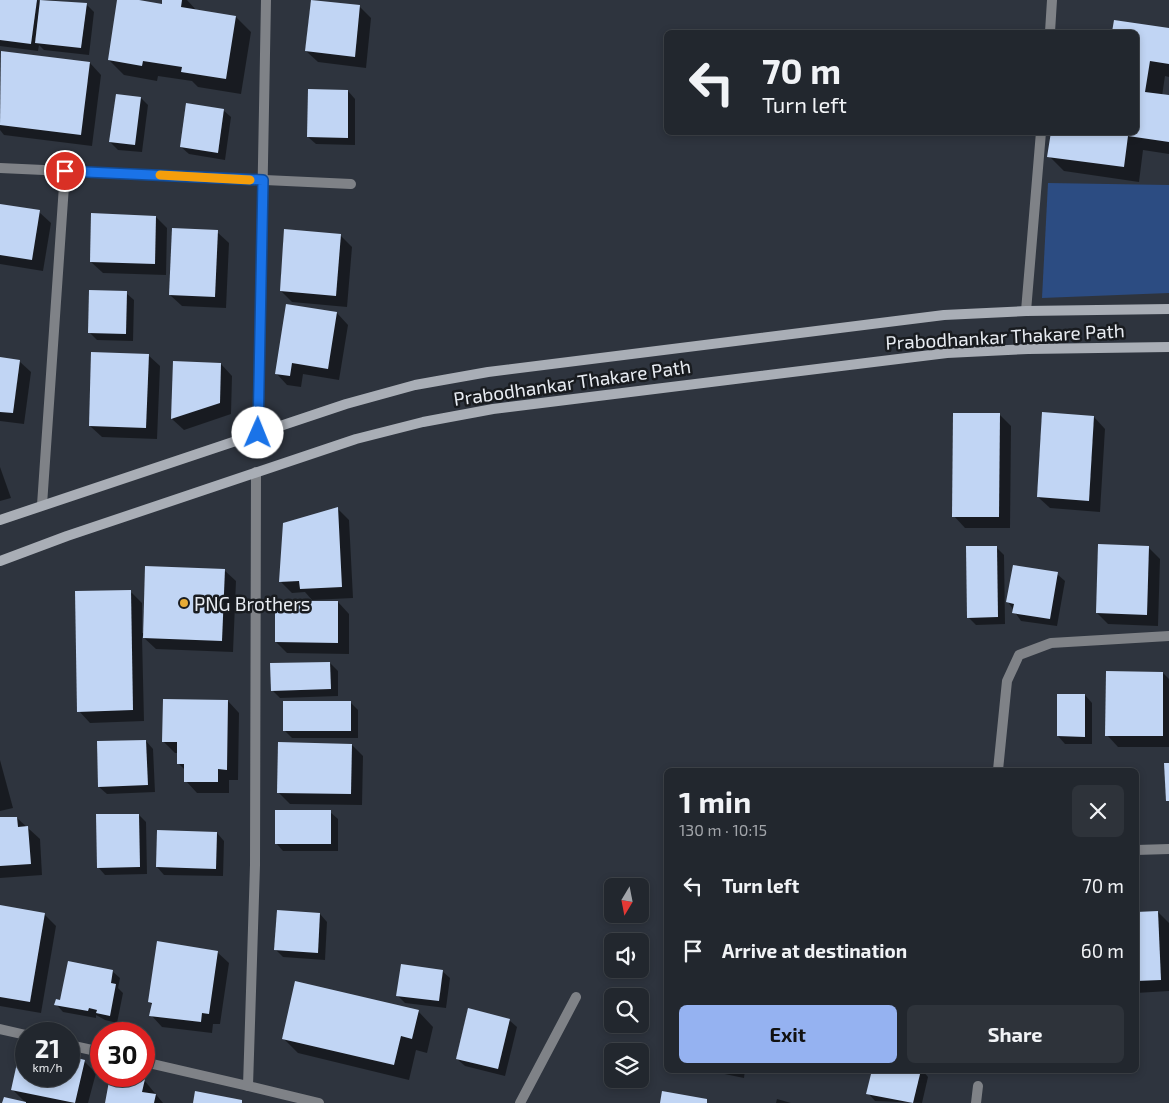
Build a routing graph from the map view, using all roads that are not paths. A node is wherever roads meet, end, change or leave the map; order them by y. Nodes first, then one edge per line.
1 (266, 0) edge
2 (1052, 0) edge
3 (1050, 30) edge
4 (1041, 135) edge
5 (0, 168) edge
6 (65, 171) junction
7 (263, 180) junction
8 (351, 184) dead end
9 (1169, 309) edge
10 (1026, 311) junction
11 (1169, 347) edge
12 (258, 433) junction
13 (256, 472) junction
14 (42, 505) junction
15 (0, 520) edge
16 (0, 561) edge
17 (1169, 636) edge
18 (998, 768) edge
19 (1169, 849) edge
20 (1139, 850) edge
21 (576, 997) dead end
22 (0, 1029) edge
23 (15, 1032) edge
24 (155, 1065) edge
25 (248, 1086) junction
26 (978, 1086) dead end
27 (319, 1103) edge
28 (520, 1103) edge
29 (976, 1103) edge

1 - 7 street
2 - 3 street
4 - 10 street
5 - 6 street
6 - 7 street
6 - 14 street
7 - 8 street
7 - 12 street
9 - 10 main road, Prabodhankar Thakare Path
10 - 12 main road, Prabodhankar Thakare Path
11 - 13 main road, Prabodhankar Thakare Path
12 - 14 main road, Prabodhankar Thakare Path
13 - 16 main road, Prabodhankar Thakare Path
13 - 25 street
14 - 15 main road, Prabodhankar Thakare Path
17 - 18 street
19 - 20 street
21 - 28 street
22 - 23 street
24 - 25 street
25 - 27 street
26 - 29 street

